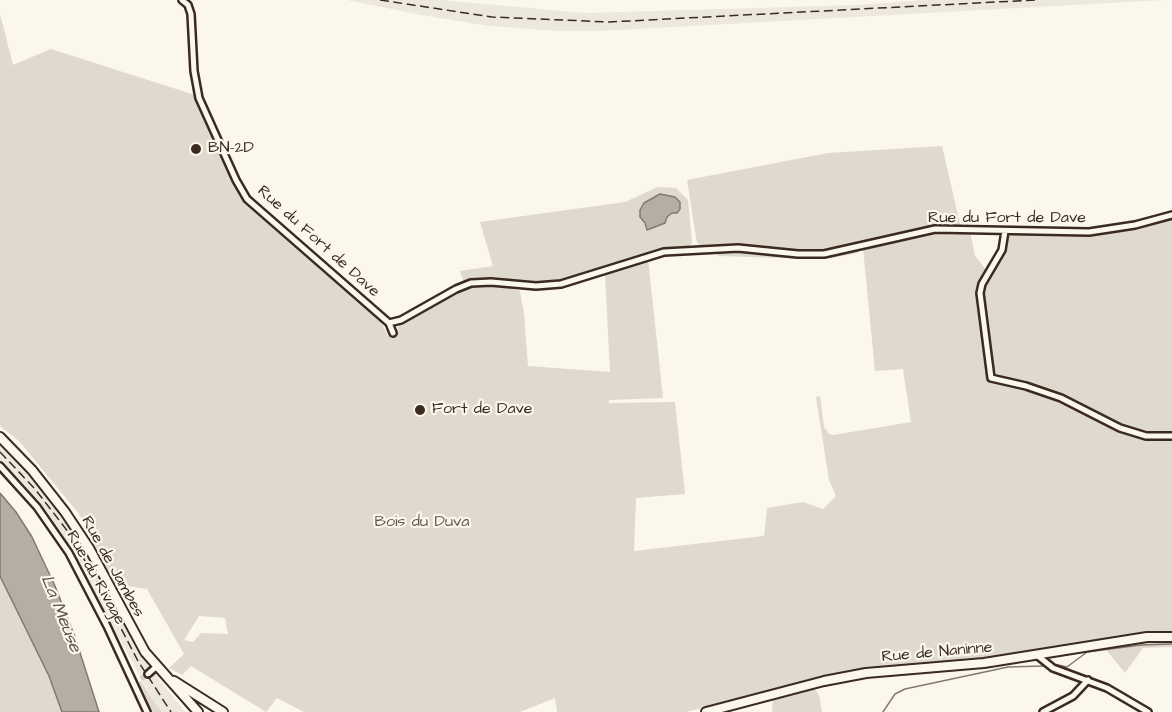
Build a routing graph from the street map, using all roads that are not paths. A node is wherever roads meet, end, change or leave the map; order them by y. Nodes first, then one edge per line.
1 (182, 0) edge
2 (1172, 215) edge
3 (1005, 231) junction
4 (389, 323) junction
5 (393, 333) dead end
6 (1172, 436) edge
7 (0, 437) edge
8 (0, 466) edge
9 (1172, 637) edge
10 (1038, 656) junction
11 (157, 666) junction
12 (148, 674) tunnel mouth
13 (167, 678) junction
14 (141, 679) tunnel mouth
15 (1088, 680) junction
16 (134, 683) junction
17 (147, 712) edge
18 (198, 712) edge
19 (224, 712) edge
20 (706, 712) edge
21 (1043, 712) edge
22 (1148, 712) edge

1 - 4 street, Rue du Fort de Dave
2 - 3 street, Rue du Fort de Dave
3 - 4 street, Rue du Fort de Dave
3 - 6 street
4 - 5 street, Rue du Fort de Dave
7 - 11 street, Rue de Jambes
8 - 16 street, Rue du Rivage
9 - 10 street, Rue de Naninne
10 - 15 street
10 - 20 street, Rue de Naninne
11 - 12 street
11 - 13 street, Rue de Jambes
13 - 18 street, Rue de Jambes
13 - 19 street
14 - 16 street
15 - 21 street
15 - 22 street
16 - 17 street, Rue du Rivage

